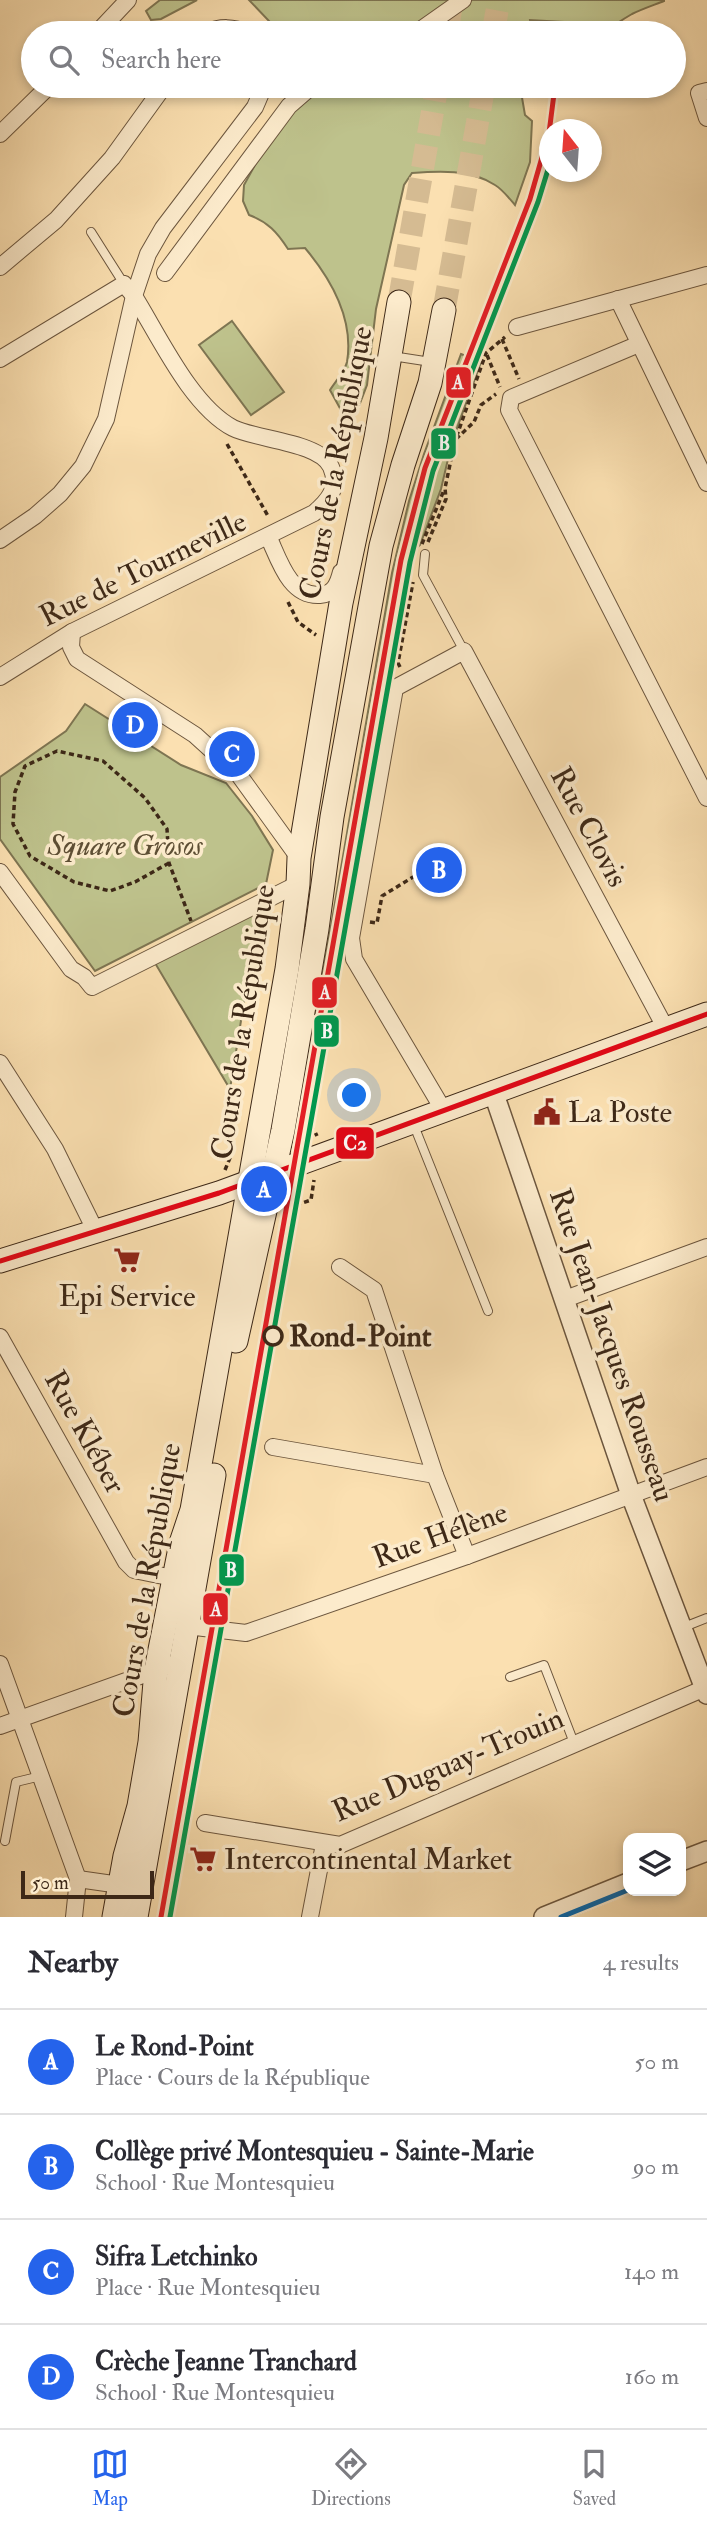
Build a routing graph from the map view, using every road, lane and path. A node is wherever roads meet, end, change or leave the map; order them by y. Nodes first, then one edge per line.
1 (128, 0) edge
2 (463, 0) edge
3 (108, 21) edge
4 (433, 21) edge
5 (707, 91) edge
6 (37, 98) edge
7 (155, 98) edge
8 (259, 98) edge
9 (298, 98) edge
10 (707, 118) edge
11 (0, 134) edge
12 (90, 232) dead end
13 (0, 267) edge
14 (165, 273) dead end
15 (707, 275) edge
16 (129, 290) junction
17 (618, 299) junction
18 (399, 302) tunnel mouth
19 (444, 310) tunnel mouth
20 (517, 327) joint
21 (502, 339) junction
22 (639, 344) junction
23 (486, 353) junction
24 (390, 355) junction
25 (0, 359) edge
26 (434, 362) junction
27 (513, 364) dead end
28 (455, 441) junction
29 (233, 456) dead end
30 (707, 483) edge
31 (268, 516) dead end
32 (359, 516) junction
33 (268, 536) junction
34 (0, 540) edge
35 (425, 554) joint
36 (286, 574) junction
37 (72, 632) junction
38 (316, 636) dead end
39 (464, 651) junction
40 (0, 677) edge
41 (707, 797) edge
42 (299, 858) junction
43 (169, 863) junction
44 (0, 872) edge
45 (418, 874) dead end
46 (298, 884) junction
47 (379, 910) dead end
48 (193, 925) dead end
49 (707, 1014) edge
50 (666, 1029) junction
51 (0, 1063) edge
52 (494, 1094) junction
53 (444, 1111) junction
54 (414, 1123) junction
55 (309, 1129) dead end
56 (319, 1140) dead end
57 (315, 1170) dead end
58 (272, 1174) junction
59 (249, 1182) junction
60 (296, 1205) dead end
61 (96, 1232) junction
62 (707, 1247) edge
63 (0, 1261) edge
64 (340, 1267) dead end
65 (565, 1299) junction
66 (488, 1311) dead end
67 (0, 1337) edge
68 (273, 1447) dead end
69 (707, 1467) edge
70 (435, 1475) junction
71 (631, 1495) junction
72 (467, 1556) junction
73 (185, 1581) junction
74 (707, 1618) edge
75 (187, 1626) junction
76 (682, 1628) junction
77 (182, 1661) junction
78 (0, 1664) edge
79 (156, 1670) junction
80 (510, 1677) dead end
81 (706, 1691) edge
82 (20, 1719) junction
83 (0, 1726) edge
84 (573, 1743) junction
85 (41, 1776) junction
86 (205, 1823) dead end
87 (5, 1841) dead end
88 (324, 1844) junction
89 (707, 1851) edge
90 (686, 1859) edge
91 (78, 1879) junction
92 (120, 1885) junction
93 (623, 1885) edge
94 (74, 1917) edge
95 (114, 1917) edge
96 (136, 1917) edge
97 (310, 1917) edge
98 (544, 1917) edge

1 - 3 street
2 - 4 street
5 - 10 street
6 - 11 street
7 - 13 street
8 - 16 street
9 - 14 street
12 - 16 lane
15 - 17 street
16 - 25 street
16 - 33 street
16 - 34 street
17 - 20 street
17 - 22 street
18 - 24 main road, Cours de la République
19 - 26 main road, Cours de la République
20 - 21 path
21 - 23 path
21 - 27 path
22 - 30 street
22 - 41 street
23 - 28 path
23 - 28 path
24 - 26 lane
24 - 32 main road, Cours de la République
26 - 58 main road, Cours de la République
28 - 35 path
29 - 31 path
32 - 36 street, Rue de Tourneville
32 - 42 main road, Cours de la République
33 - 36 street, Rue de Tourneville
33 - 37 street, Rue de Tourneville
35 - 39 lane
36 - 38 path
37 - 40 street, Rue de Tourneville
37 - 42 street
39 - 50 street, Rue Clovis
39 - 53 street
42 - 46 main road, Cours de la République
43 - 43 path
43 - 48 path
44 - 46 street
45 - 47 path
46 - 59 main road, Cours de la République
49 - 50 main road
50 - 52 main road
51 - 61 street
52 - 53 main road
52 - 65 street, Rue Jean-Jacques Rousseau
53 - 54 main road
54 - 58 main road
54 - 66 lane
55 - 56 path
57 - 60 path
58 - 59 main road
58 - 73 main road, Cours de la République
59 - 61 main road
59 - 73 main road, Cours de la République
61 - 63 main road
62 - 65 street
64 - 70 street
65 - 71 street, Rue Jean-Jacques Rousseau
67 - 73 street, Rue Kléber
68 - 70 street
69 - 71 street, Rue Hélène
70 - 72 street
71 - 72 street, Rue Hélène
71 - 76 street, Rue Jean-Jacques Rousseau
72 - 75 street, Rue Hélène
73 - 75 main road, Cours de la République
73 - 79 main road, Cours de la République
74 - 76 lane
75 - 77 main road, Cours de la République
76 - 81 street, Rue Jean-Jacques Rousseau
77 - 79 street
77 - 96 main road, Cours de la République
78 - 82 street
79 - 82 street
79 - 92 main road, Cours de la République
80 - 84 lane
81 - 84 street, Rue Duguay-Trouin
82 - 83 street
82 - 85 street
84 - 88 street, Rue Duguay-Trouin
85 - 87 lane
85 - 91 street
86 - 88 street, Rue Duguay-Trouin
88 - 97 street
89 - 90 street
91 - 92 street
91 - 94 street
92 - 95 main road, Cours de la République
93 - 98 street

